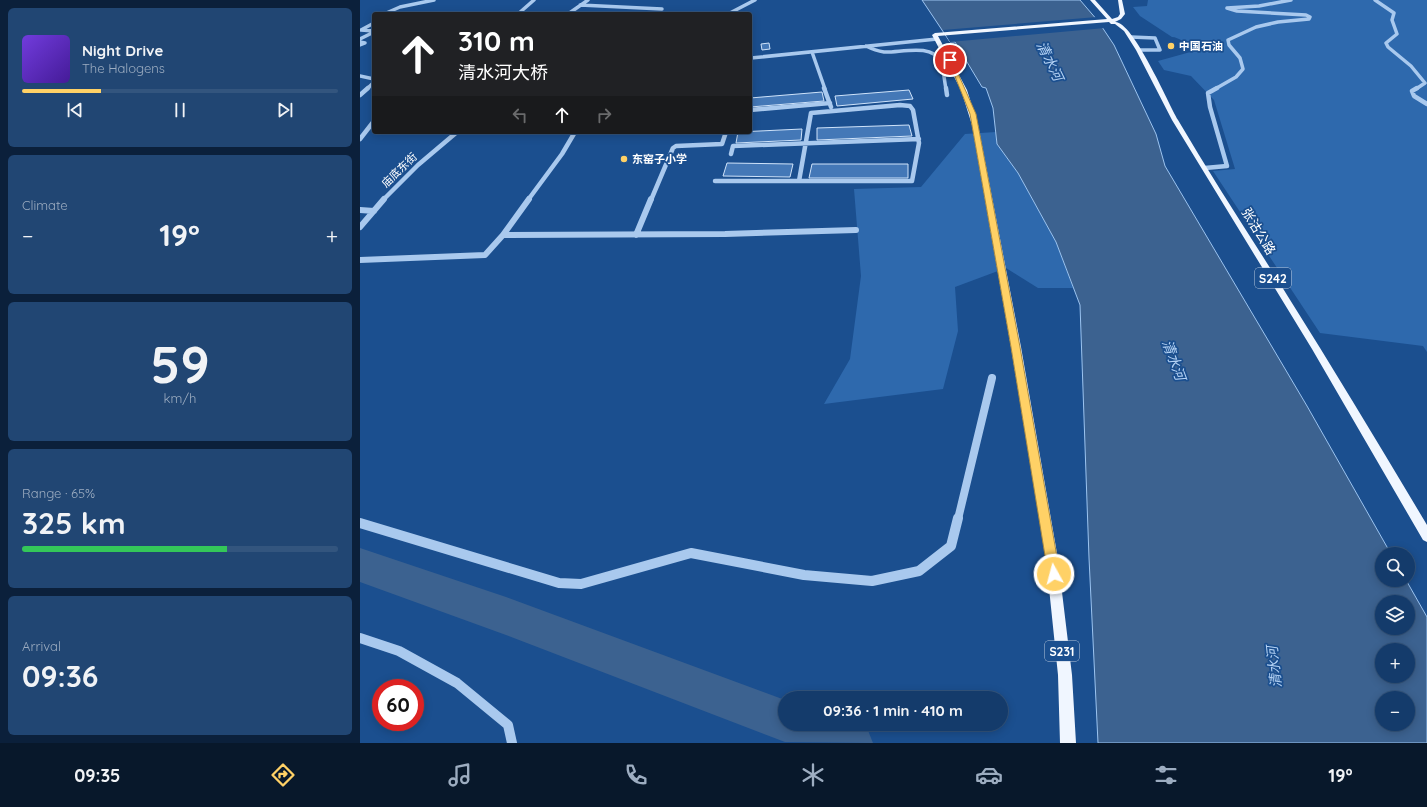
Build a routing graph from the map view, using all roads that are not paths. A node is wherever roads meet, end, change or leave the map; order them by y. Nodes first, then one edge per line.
1 (434, 0) edge
2 (534, 0) edge
3 (588, 0) edge
4 (755, 0) edge
5 (1092, 0) edge
6 (1097, 0) edge
7 (1120, 0) edge
8 (1124, 0) edge
9 (1291, 0) edge
10 (1375, 0) edge
11 (580, 5) junction
12 (662, 8) dead end
13 (1130, 11) dead end
14 (386, 12) edge
15 (520, 12) edge
16 (571, 12) edge
17 (732, 12) edge
18 (1127, 20) dead end
19 (1115, 22) junction
20 (372, 23) edge
21 (372, 31) edge
22 (372, 33) edge
23 (1131, 37) junction
24 (937, 39) junction
25 (360, 42) edge
26 (866, 46) junction
27 (1139, 50) junction
28 (812, 52) junction
29 (752, 57) edge
30 (360, 76) edge
31 (372, 78) edge
32 (372, 84) edge
33 (360, 95) edge
34 (947, 95) dead end
35 (830, 103) junction
36 (1427, 104) edge
37 (752, 110) edge
38 (832, 111) junction
39 (372, 124) edge
40 (454, 134) edge
41 (574, 134) edge
42 (725, 134) edge
43 (360, 139) edge
44 (919, 139) junction
45 (805, 143) junction
46 (731, 154) dead end
47 (1205, 168) junction
48 (715, 181) dead end
49 (799, 181) junction
50 (360, 210) edge
51 (374, 211) junction
52 (360, 227) edge
53 (856, 230) dead end
54 (503, 235) junction
55 (636, 235) junction
56 (360, 260) edge
57 (992, 378) dead end
58 (360, 523) edge
59 (1427, 536) edge
60 (360, 638) edge
61 (512, 743) edge
62 (1068, 743) edge

1 - 14 street
2 - 15 street
3 - 11 street
4 - 17 street
5 - 19 main road
6 - 19 main road
7 - 19 main road
8 - 13 main road
9 - 47 street
10 - 36 street
11 - 12 street
11 - 16 street
18 - 19 main road
19 - 23 main road, 张沽公路 / S242
19 - 24 main road
20 - 21 street
22 - 25 street
23 - 27 main road, 张沽公路 / S242
23 - 27 street
24 - 26 street
24 - 62 main road, S231
26 - 28 street
26 - 34 street
27 - 47 main road, 张沽公路 / S242
28 - 29 street
28 - 35 street
30 - 31 street
32 - 33 street
35 - 37 street
35 - 38 street
38 - 44 street
38 - 45 street
39 - 43 street
40 - 51 street, 庙底东街
41 - 54 street
42 - 55 street
44 - 45 street
44 - 49 street
45 - 46 street
45 - 49 street
47 - 59 main road, 张沽公路 / S242
48 - 49 street
50 - 51 street
51 - 52 street, 庙底东街
53 - 55 street
54 - 55 street
54 - 56 street
57 - 58 street
60 - 61 street

